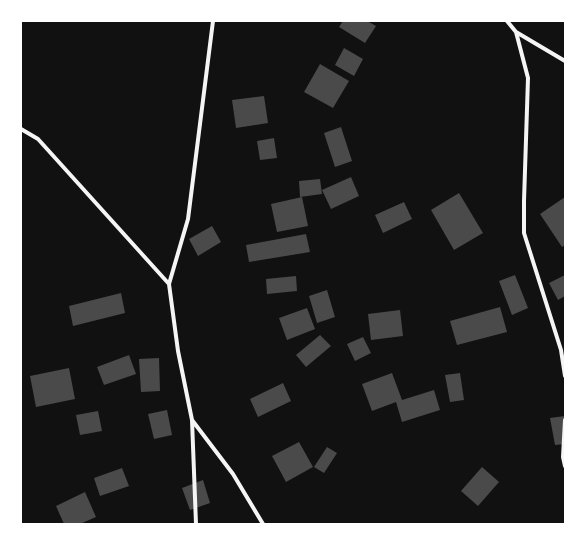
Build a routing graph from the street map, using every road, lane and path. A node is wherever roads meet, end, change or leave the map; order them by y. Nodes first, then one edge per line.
1 (213, 21) edge
2 (507, 21) edge
3 (516, 32) junction
4 (565, 61) edge
5 (21, 129) edge
6 (169, 284) junction
7 (565, 376) edge
8 (192, 420) junction
9 (565, 420) edge
10 (565, 466) edge
11 (196, 524) edge
12 (263, 524) edge

1 - 6 street
2 - 3 street
3 - 4 street
3 - 7 street
5 - 6 street
6 - 8 street
8 - 11 street
8 - 12 street
9 - 10 street

